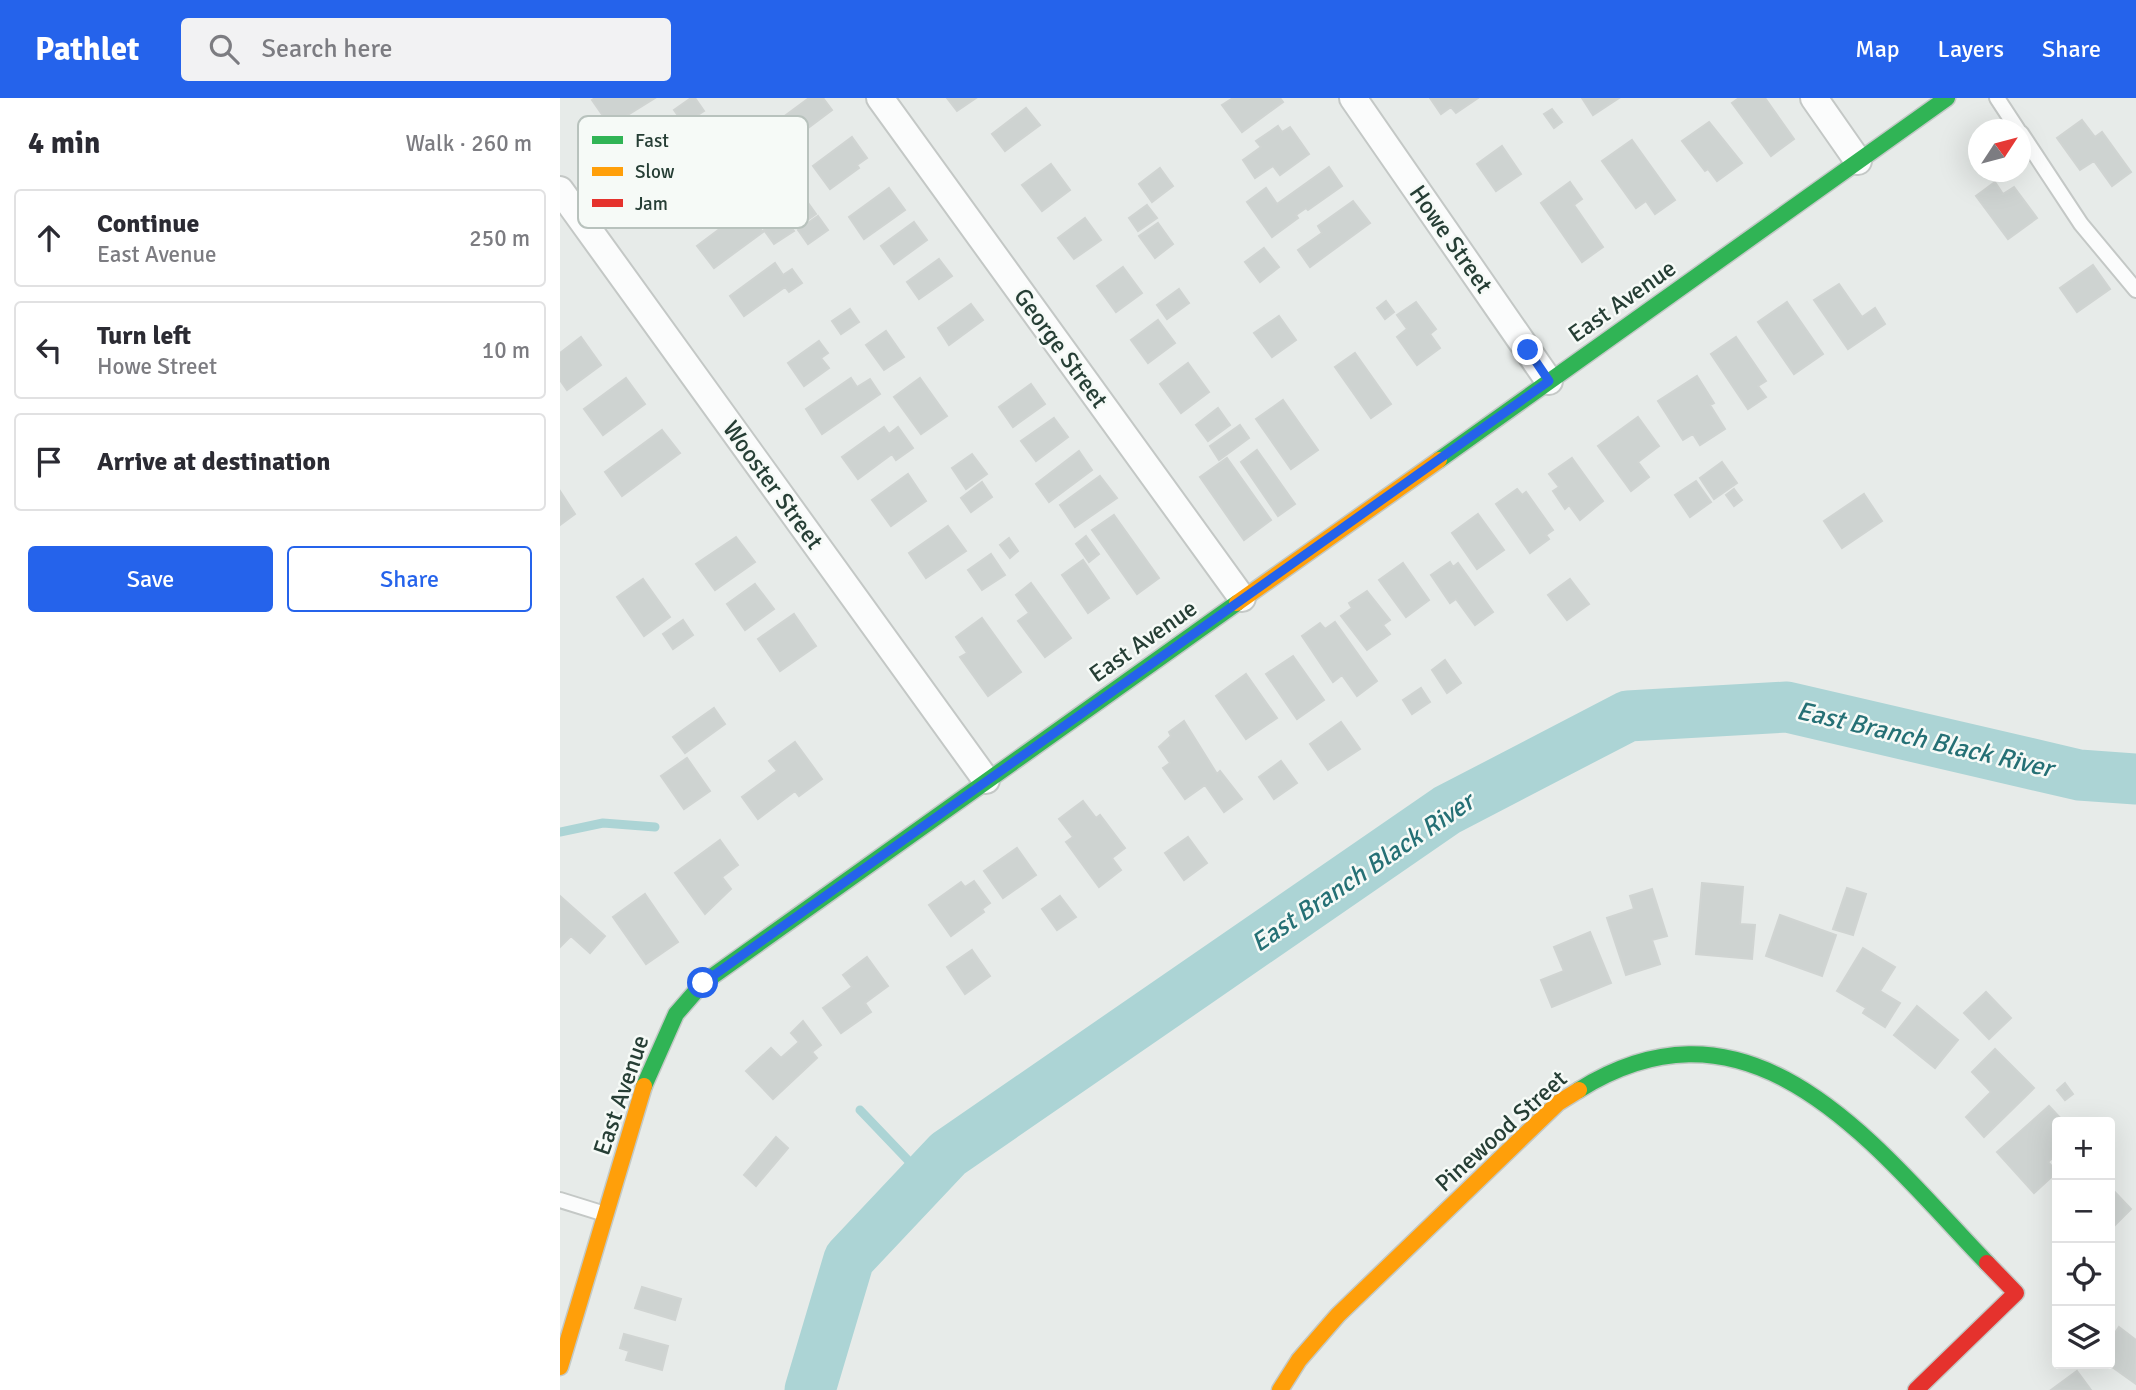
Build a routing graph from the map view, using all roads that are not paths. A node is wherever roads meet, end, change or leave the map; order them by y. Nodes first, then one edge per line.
1 (880, 98) edge
2 (1353, 98) edge
3 (1814, 98) edge
4 (1947, 98) edge
5 (1997, 98) edge
6 (2011, 119) edge
7 (2031, 149) edge
8 (1858, 161) junction
9 (560, 190) edge
10 (578, 215) edge
11 (587, 228) edge
12 (2136, 290) edge
13 (1549, 381) junction
14 (1242, 598) junction
15 (986, 780) junction
16 (560, 1200) edge
17 (606, 1214) junction
18 (560, 1367) edge
19 (1280, 1390) edge
20 (1916, 1390) edge

1 - 14 street, George Street
2 - 13 street, Howe Street
3 - 8 street
4 - 8 street, East Avenue
5 - 6 lane
7 - 12 lane
8 - 13 street, East Avenue
9 - 10 street, Wooster Street
11 - 15 street, Wooster Street
13 - 14 street, East Avenue
14 - 15 street, East Avenue
15 - 17 street, East Avenue
16 - 17 lane
17 - 18 street, East Avenue
19 - 20 street, Pinewood Street

